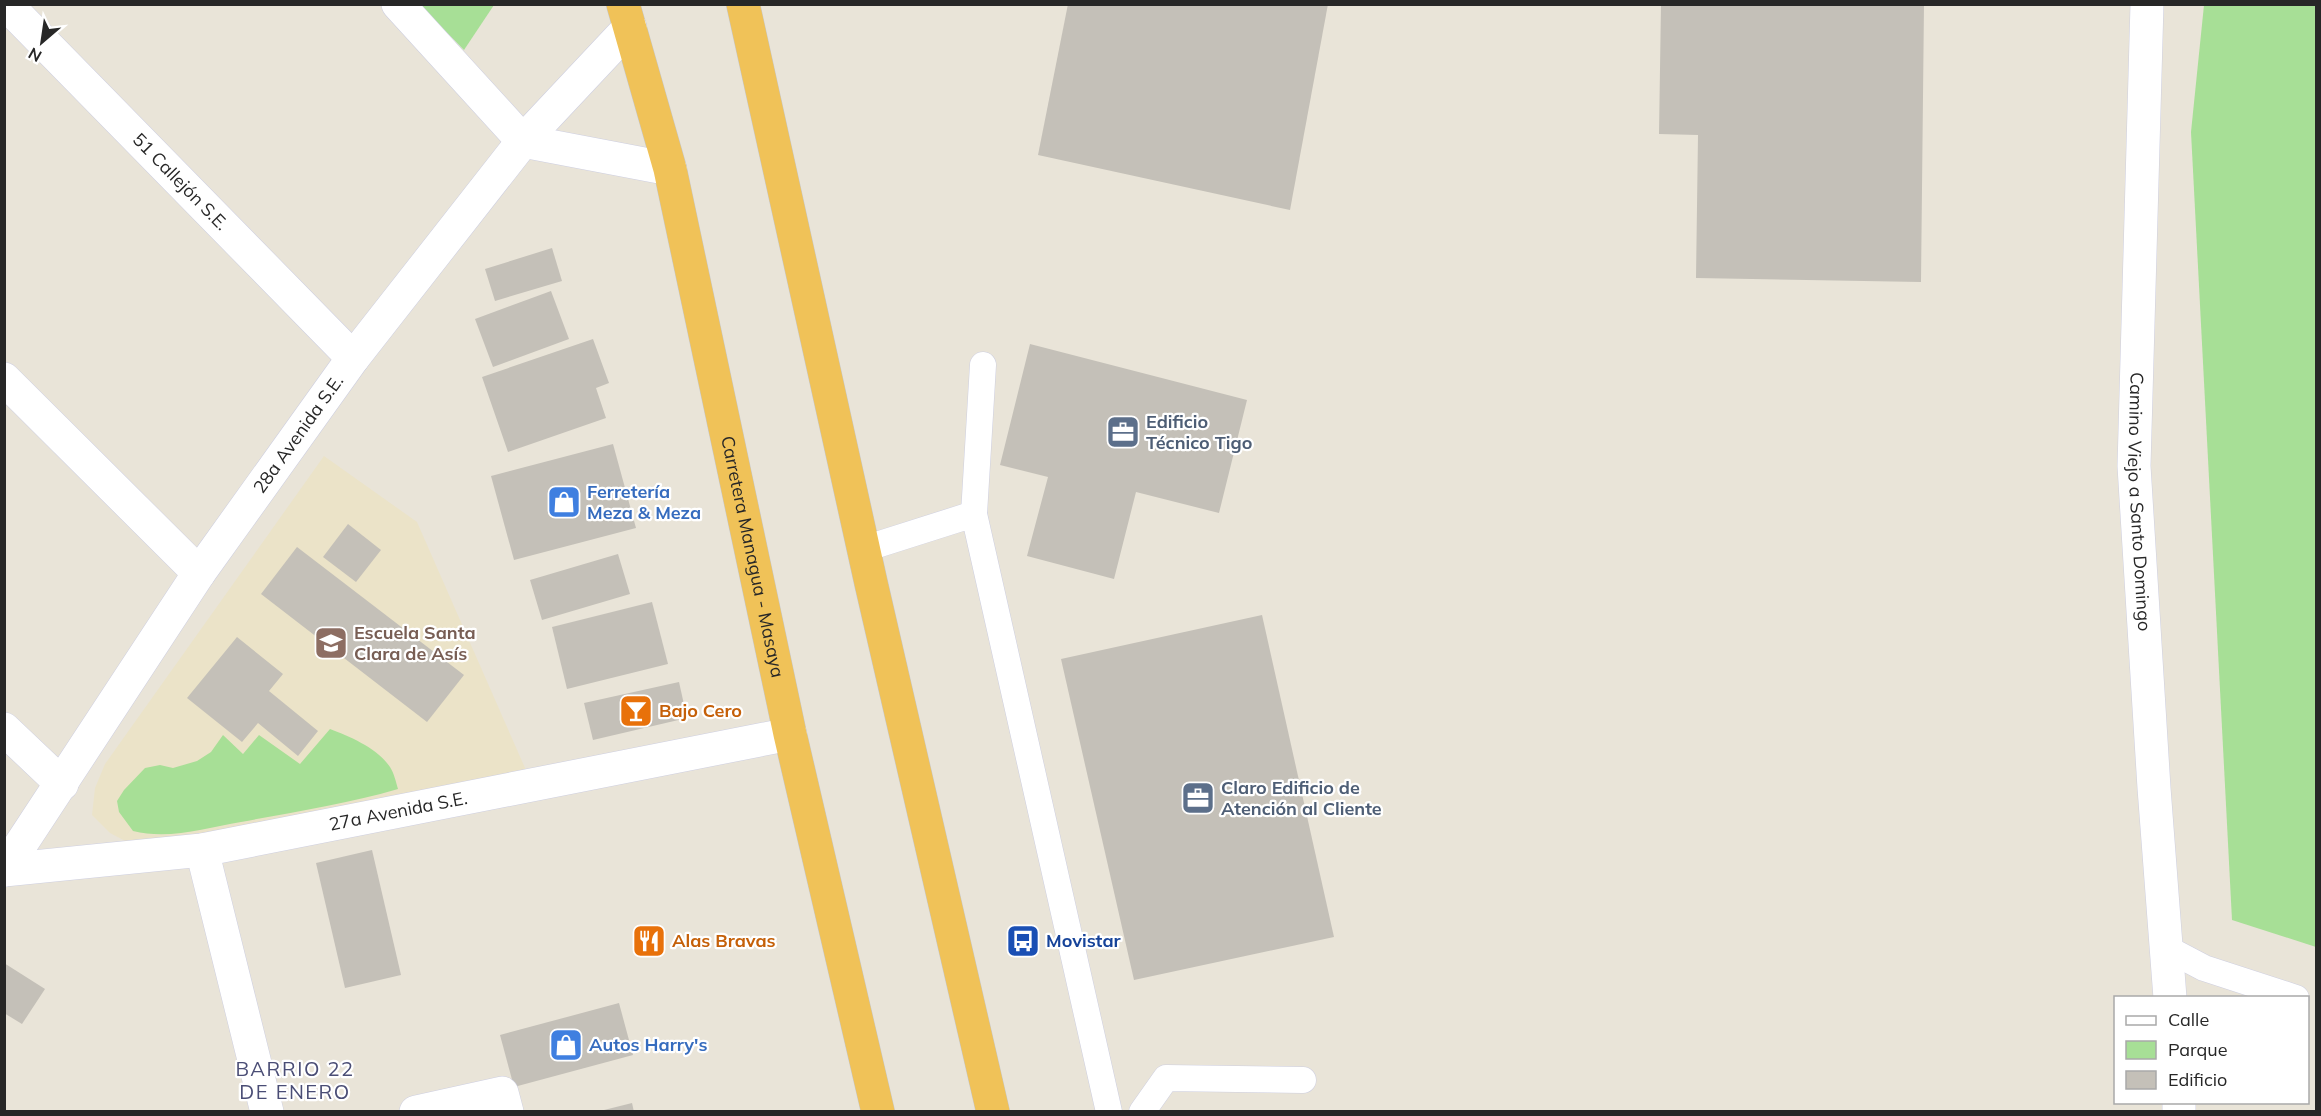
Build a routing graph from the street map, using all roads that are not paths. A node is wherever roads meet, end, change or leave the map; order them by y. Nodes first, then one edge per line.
1 (6, 4) edge
2 (398, 4) edge
3 (743, 4) edge
4 (2147, 4) edge
5 (626, 16) edge
6 (523, 141) junction
7 (670, 169) junction
8 (354, 358) junction
9 (983, 364) dead end
10 (4, 380) edge
11 (974, 514) junction
12 (864, 549) junction
13 (199, 573) junction
14 (4, 729) edge
15 (790, 734) junction
16 (62, 784) junction
17 (202, 850) junction
18 (4, 870) edge
19 (2166, 948) junction
20 (2170, 996) edge
21 (2290, 996) edge
22 (1304, 1080) dead end
23 (504, 1102) edge
24 (267, 1112) edge
25 (416, 1112) edge
26 (878, 1112) edge
27 (993, 1112) edge
28 (1109, 1112) edge
29 (1142, 1112) edge

1 - 8 street, 51 Callejón S.E.
2 - 6 street
3 - 12 highway
4 - 19 street, Camino Viejo a Santo Domingo
5 - 6 street, 28a Avenida S.E.
5 - 7 highway, Carretera Managua - Masaya
6 - 7 street
6 - 8 street, 28a Avenida S.E.
7 - 15 highway, Carretera Managua - Masaya
8 - 13 street, 28a Avenida S.E.
9 - 11 lane
10 - 13 street
11 - 12 lane
11 - 28 lane
12 - 27 highway
13 - 16 street, 28a Avenida S.E.
14 - 16 street
15 - 17 street, 27a Avenida S.E.
15 - 26 highway, Carretera Managua - Masaya
16 - 18 street, 28a Avenida S.E.
17 - 18 street, 27a Avenida S.E.
17 - 24 street
19 - 20 street, Camino Viejo a Santo Domingo
19 - 21 lane
22 - 29 lane
23 - 25 street

